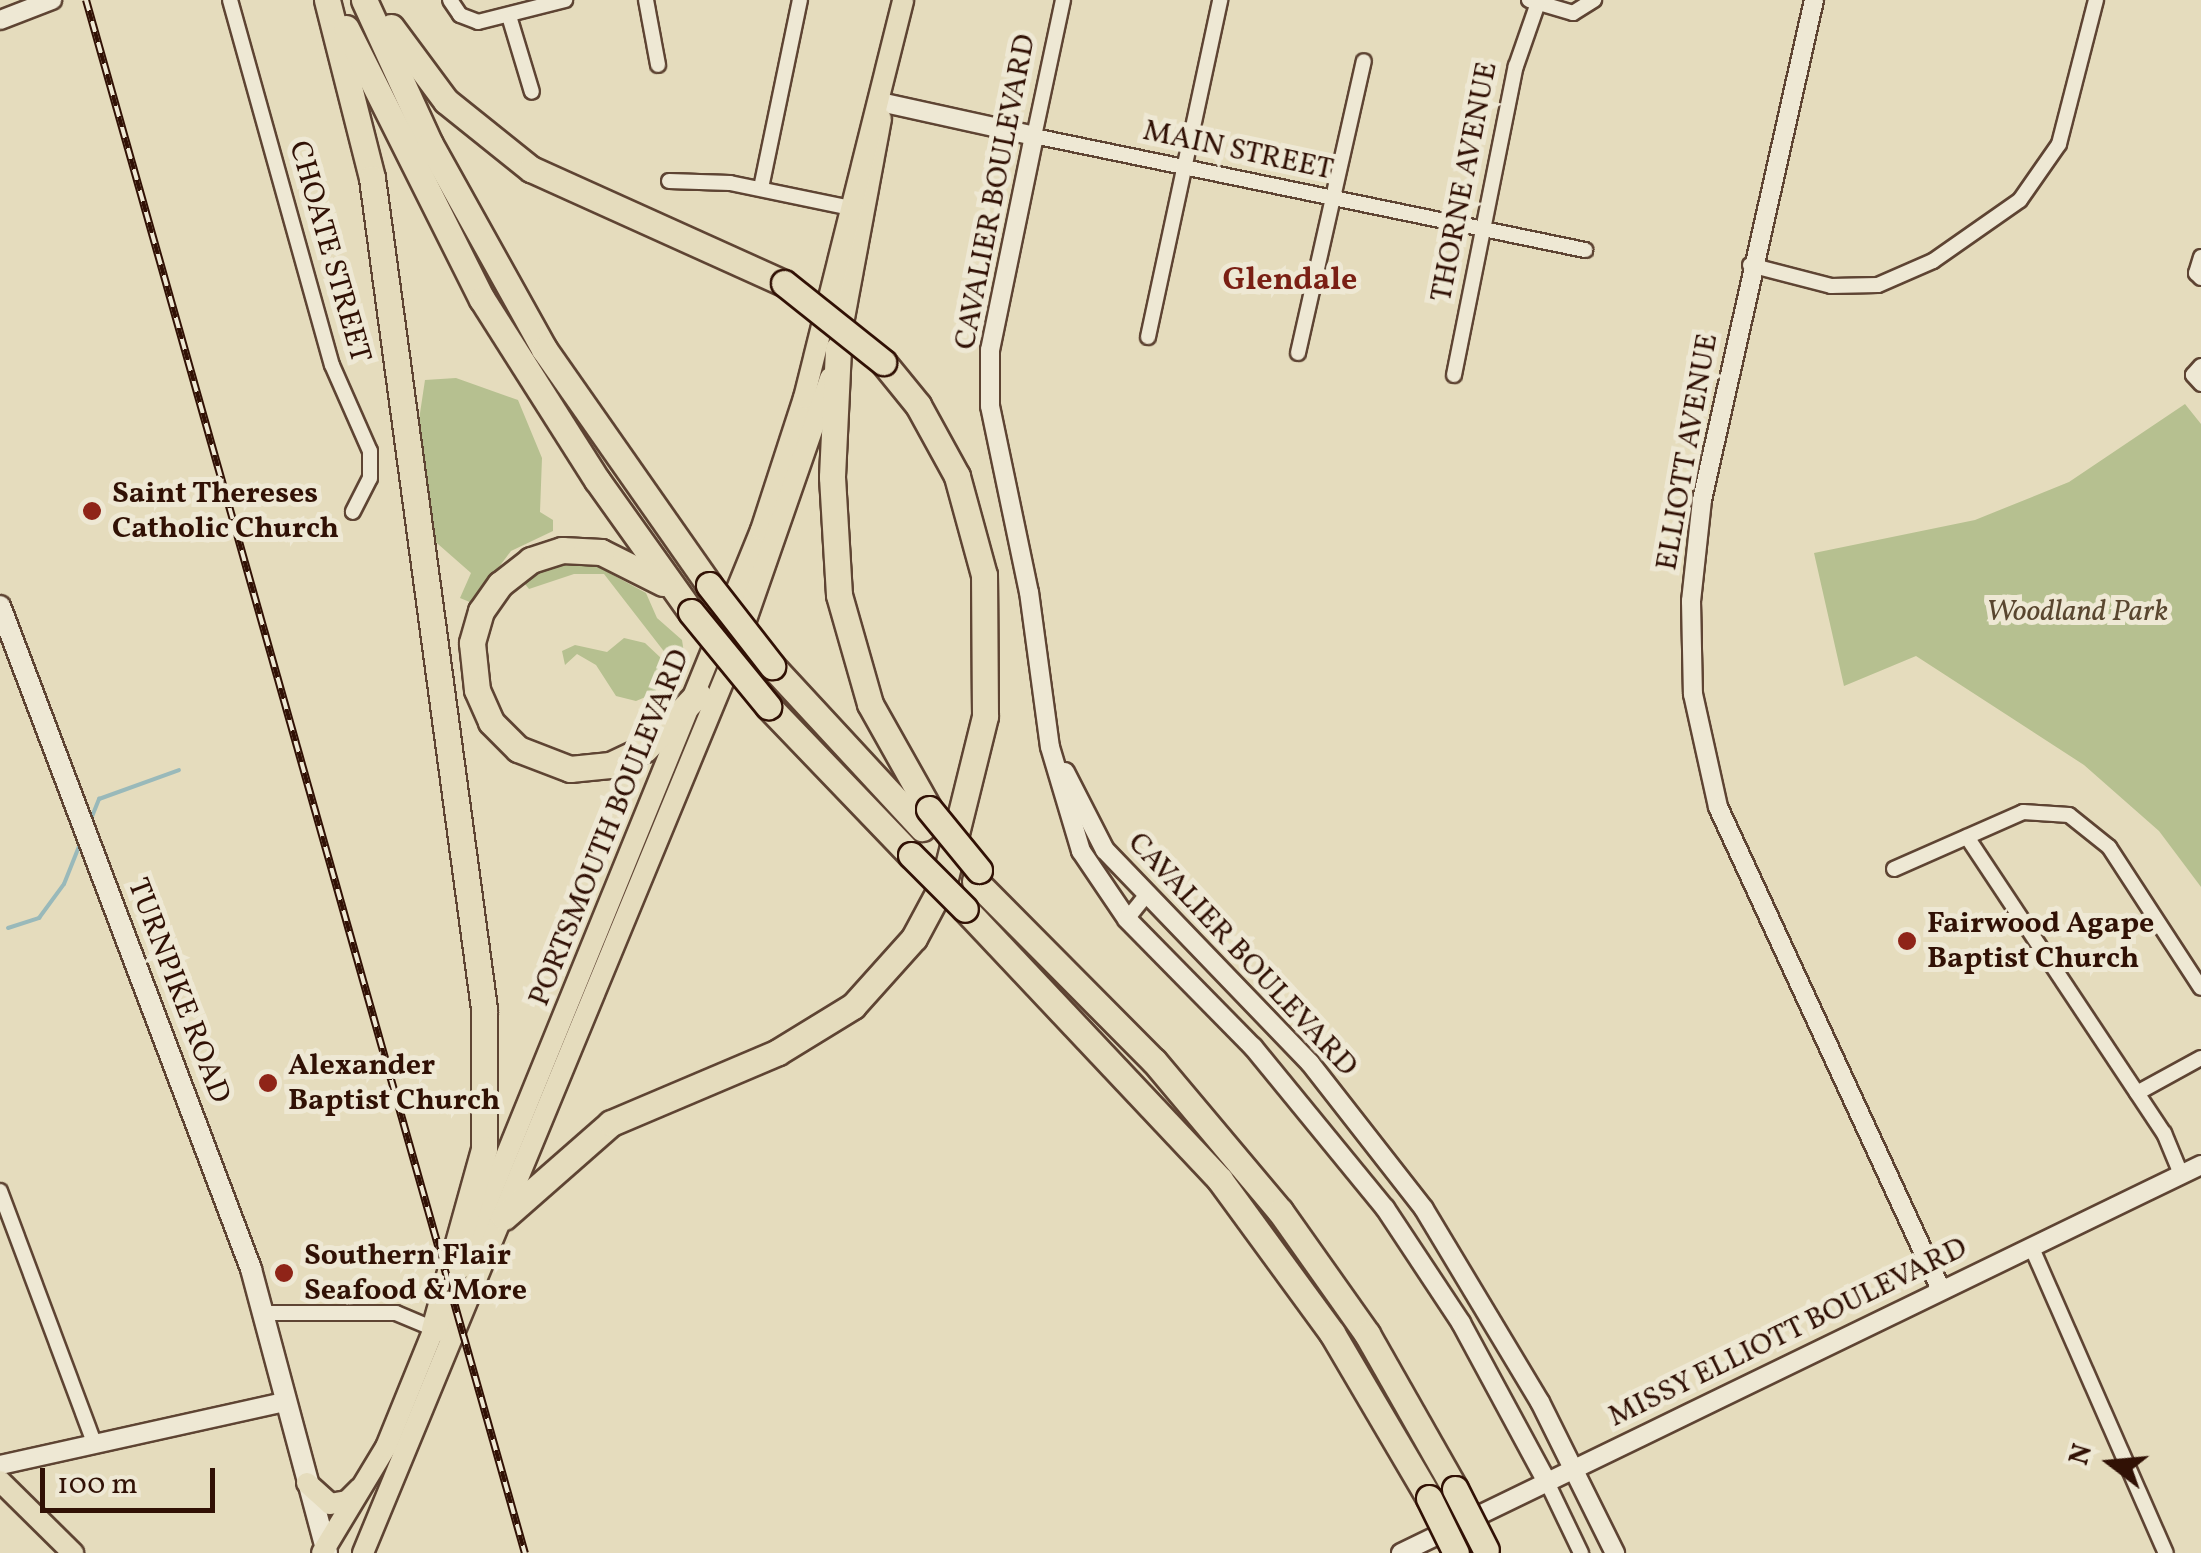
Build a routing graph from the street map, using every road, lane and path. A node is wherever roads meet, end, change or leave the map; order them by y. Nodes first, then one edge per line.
1 (52, 0) edge
2 (230, 0) edge
3 (330, 0) edge
4 (364, 0) edge
5 (374, 0) edge
6 (450, 0) edge
7 (565, 0) edge
8 (646, 0) edge
9 (800, 0) edge
10 (903, 0) edge
11 (1063, 0) edge
12 (1220, 0) edge
13 (1594, 0) edge
14 (1814, 0) edge
15 (2096, 0) edge
16 (1534, 2) edge
17 (509, 16) junction
18 (0, 20) edge
19 (1364, 61) dead end
20 (658, 65) dead end
21 (532, 92) dead end
22 (880, 102) junction
23 (1034, 136) junction
24 (1184, 168) junction
25 (669, 181) dead end
26 (761, 188) junction
27 (1333, 198) junction
28 (851, 208) junction
29 (1483, 230) junction
30 (1585, 250) dead end
31 (2201, 257) edge
32 (1750, 265) junction
33 (2201, 278) edge
34 (1148, 337) dead end
35 (838, 349) junction
36 (1298, 352) dead end
37 (1454, 374) dead end
38 (353, 512) dead end
39 (673, 589) junction
40 (0, 606) edge
41 (1042, 690) junction
42 (698, 694) junction
43 (925, 818) junction
44 (1968, 837) junction
45 (1894, 870) dead end
46 (1147, 894) junction
47 (1127, 919) junction
48 (2201, 988) edge
49 (2201, 1058) edge
50 (2137, 1092) junction
51 (2201, 1165) edge
52 (2181, 1174) junction
53 (0, 1191) edge
54 (504, 1217) junction
55 (2031, 1246) junction
56 (1940, 1290) junction
57 (264, 1313) junction
58 (434, 1329) junction
59 (285, 1402) junction
60 (94, 1442) junction
61 (386, 1447) junction
62 (0, 1465) edge
63 (1574, 1469) junction
64 (374, 1470) junction
65 (0, 1482) edge
66 (1547, 1482) junction
67 (307, 1483) junction
68 (322, 1552) edge
69 (363, 1552) edge
70 (1486, 1552) edge
71 (72, 1553) edge
72 (1400, 1553) edge
73 (1456, 1553) edge
74 (1581, 1553) edge
75 (1615, 1553) edge
76 (2166, 1553) edge

1 - 18 street
2 - 38 street, CHOATE STREET
3 - 39 highway
3 - 58 highway
4 - 43 highway, bridge
5 - 54 highway, bridge
6 - 17 street
7 - 17 street
8 - 20 street
9 - 26 street
10 - 22 main road, PORTSMOUTH BOULEVARD
11 - 23 street, CAVALIER BOULEVARD
12 - 24 street
13 - 16 street
14 - 32 street, ELLIOTT AVENUE
15 - 32 street
16 - 29 street, THORNE AVENUE
17 - 21 street
19 - 27 street
22 - 23 street, MAIN STREET
22 - 28 main road, PORTSMOUTH BOULEVARD
22 - 35 main road, PORTSMOUTH BOULEVARD
23 - 24 street, MAIN STREET
23 - 41 street, CAVALIER BOULEVARD
24 - 27 street, MAIN STREET
24 - 34 street
25 - 26 street
26 - 28 street
27 - 29 street, MAIN STREET
27 - 36 street
28 - 42 main road, PORTSMOUTH BOULEVARD
29 - 30 street, MAIN STREET
29 - 37 street, THORNE AVENUE
31 - 33 street
32 - 56 street, ELLIOTT AVENUE
35 - 43 highway
35 - 54 main road, PORTSMOUTH BOULEVARD
39 - 42 highway
39 - 73 highway, bridge
40 - 57 main road, TURNPIKE ROAD
41 - 46 street, CAVALIER BOULEVARD
41 - 47 street, CAVALIER BOULEVARD
42 - 58 main road, PORTSMOUTH BOULEVARD
43 - 70 highway, bridge
44 - 45 street
44 - 48 street
44 - 50 street
46 - 47 street
46 - 63 street, CAVALIER BOULEVARD
47 - 66 street, CAVALIER BOULEVARD
49 - 50 street
50 - 52 street
51 - 52 street, MISSY ELLIOTT BOULEVARD
52 - 55 street, MISSY ELLIOTT BOULEVARD
53 - 60 street
54 - 69 main road, PORTSMOUTH BOULEVARD
55 - 56 street, MISSY ELLIOTT BOULEVARD
55 - 76 street
56 - 63 street, MISSY ELLIOTT BOULEVARD
57 - 58 street
57 - 59 main road, TURNPIKE ROAD
58 - 61 main road, PORTSMOUTH BOULEVARD
59 - 60 street
59 - 67 main road, TURNPIKE ROAD
59 - 68 main road, TURNPIKE ROAD
60 - 62 street
61 - 64 main road, PORTSMOUTH BOULEVARD
61 - 69 main road
63 - 66 street, MISSY ELLIOTT BOULEVARD
63 - 75 street, CAVALIER BOULEVARD
64 - 67 main road
64 - 68 main road, PORTSMOUTH BOULEVARD
65 - 71 main road
66 - 72 street, MISSY ELLIOTT BOULEVARD
66 - 74 street, CAVALIER BOULEVARD
67 - 68 main road, TURNPIKE ROAD

